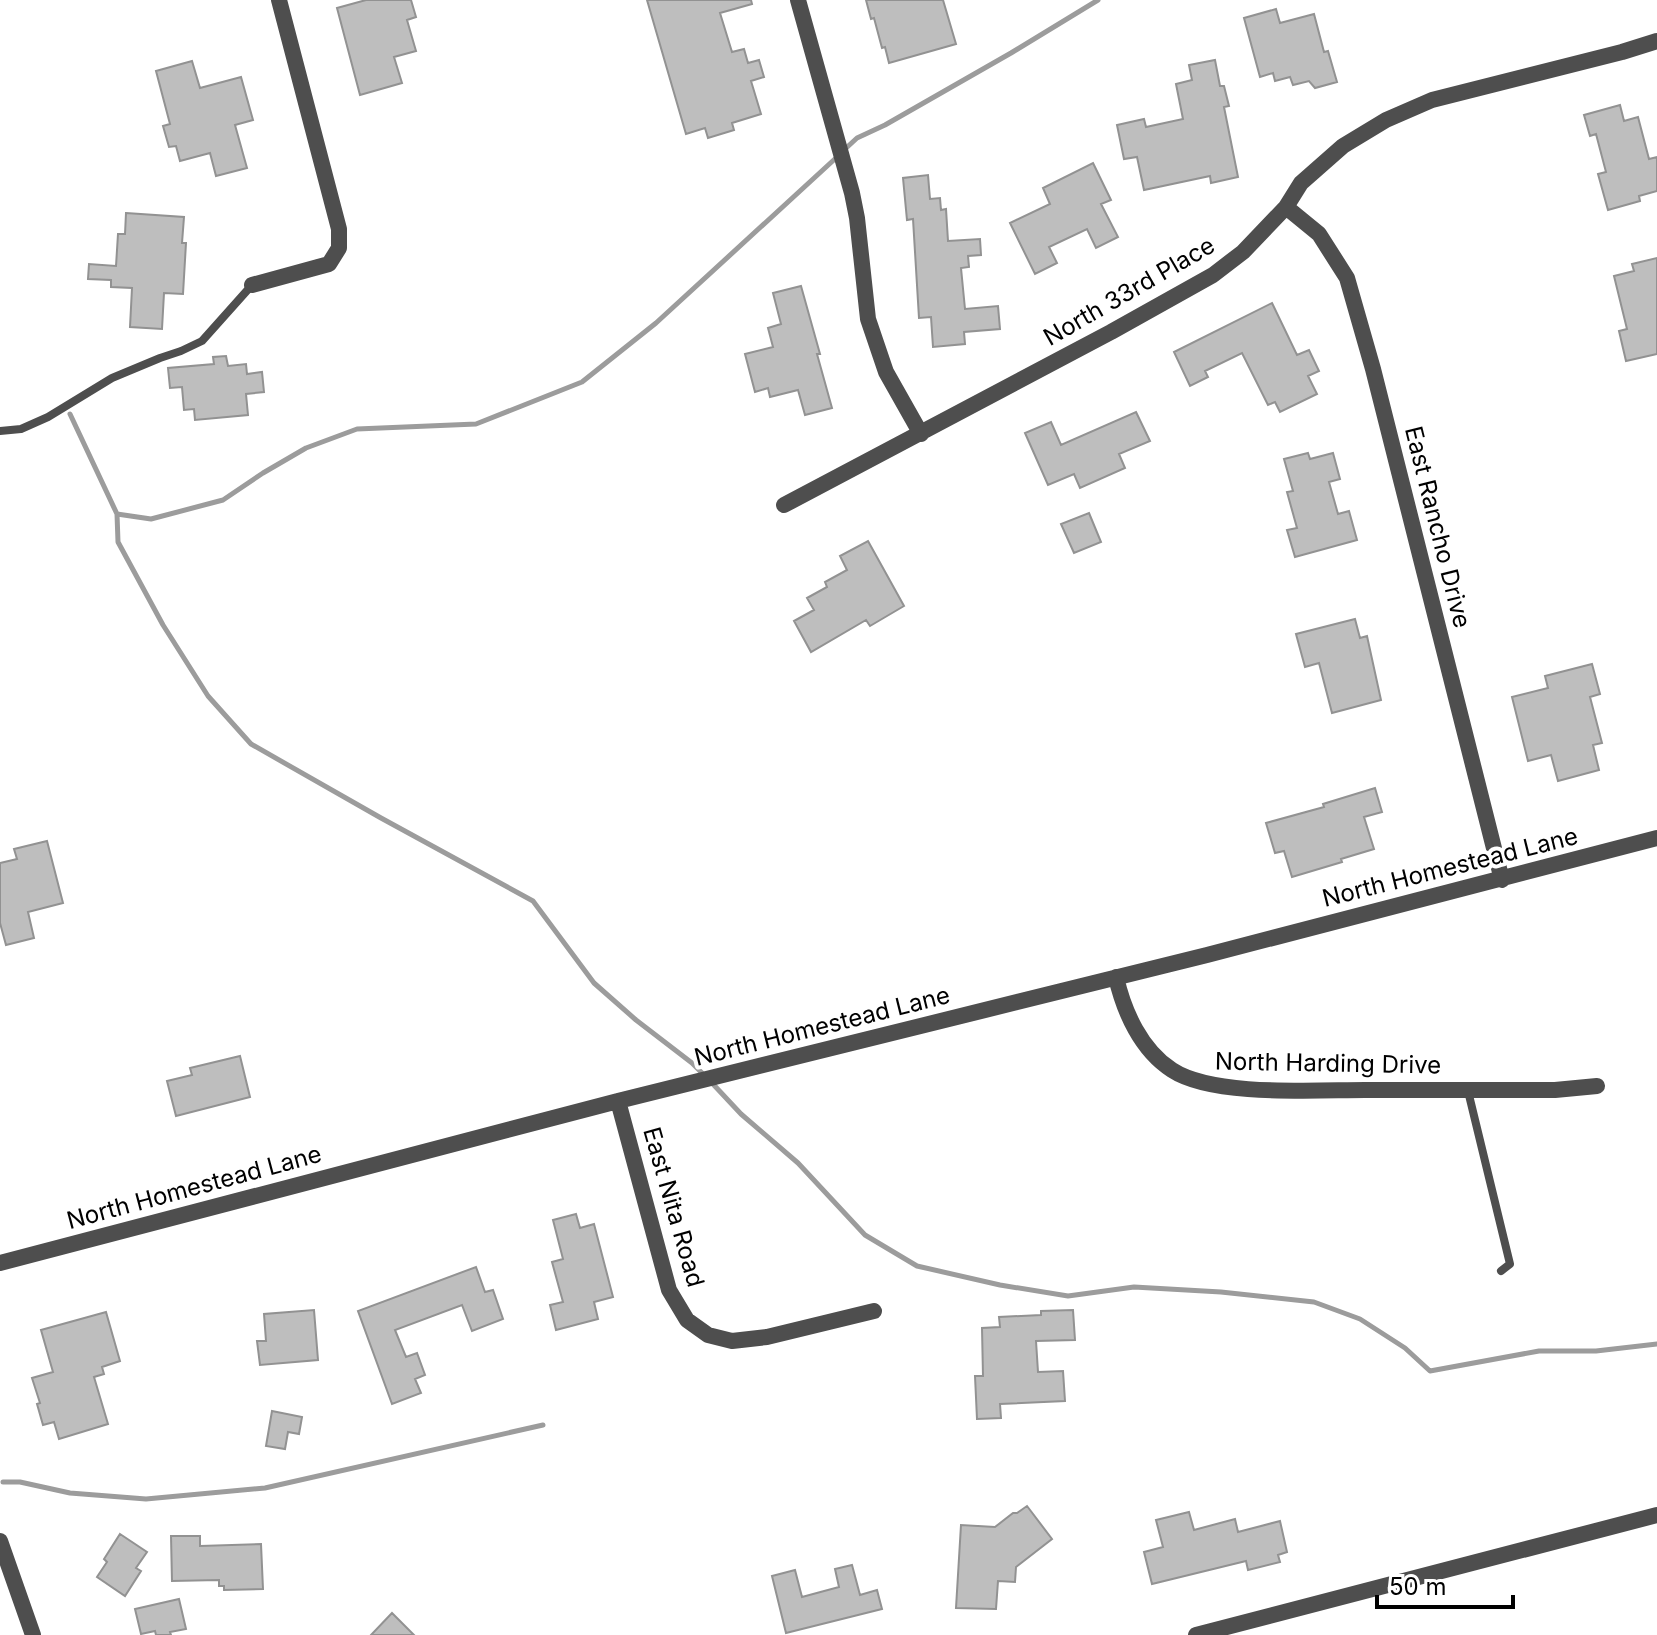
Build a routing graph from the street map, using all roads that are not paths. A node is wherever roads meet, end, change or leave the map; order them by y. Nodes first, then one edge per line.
1 (279, 0) edge
2 (798, 0) edge
3 (1657, 41) edge
4 (1286, 207) junction
5 (252, 285) joint
6 (0, 431) edge
7 (921, 434) junction
8 (784, 505) dead end
9 (1657, 838) edge
10 (1502, 880) junction
11 (1116, 977) junction
12 (1597, 1086) dead end
13 (1467, 1090) junction
14 (618, 1101) junction
15 (0, 1263) edge
16 (1501, 1271) dead end
17 (874, 1311) dead end
18 (1657, 1515) edge
19 (0, 1541) edge
20 (33, 1635) edge
21 (1196, 1635) edge

1 - 5 street
2 - 7 street
3 - 4 street, North 33rd Place
4 - 7 street, North 33rd Place
4 - 10 street, East Rancho Drive
5 - 6 lane
7 - 8 street, North 33rd Place
9 - 10 street, North Homestead Lane
10 - 11 street, North Homestead Lane
11 - 13 street, North Harding Drive
11 - 14 street, North Homestead Lane
12 - 13 street, North Harding Drive
13 - 16 lane
14 - 15 street, North Homestead Lane
14 - 17 street, East Nita Road
18 - 21 street
19 - 20 street

